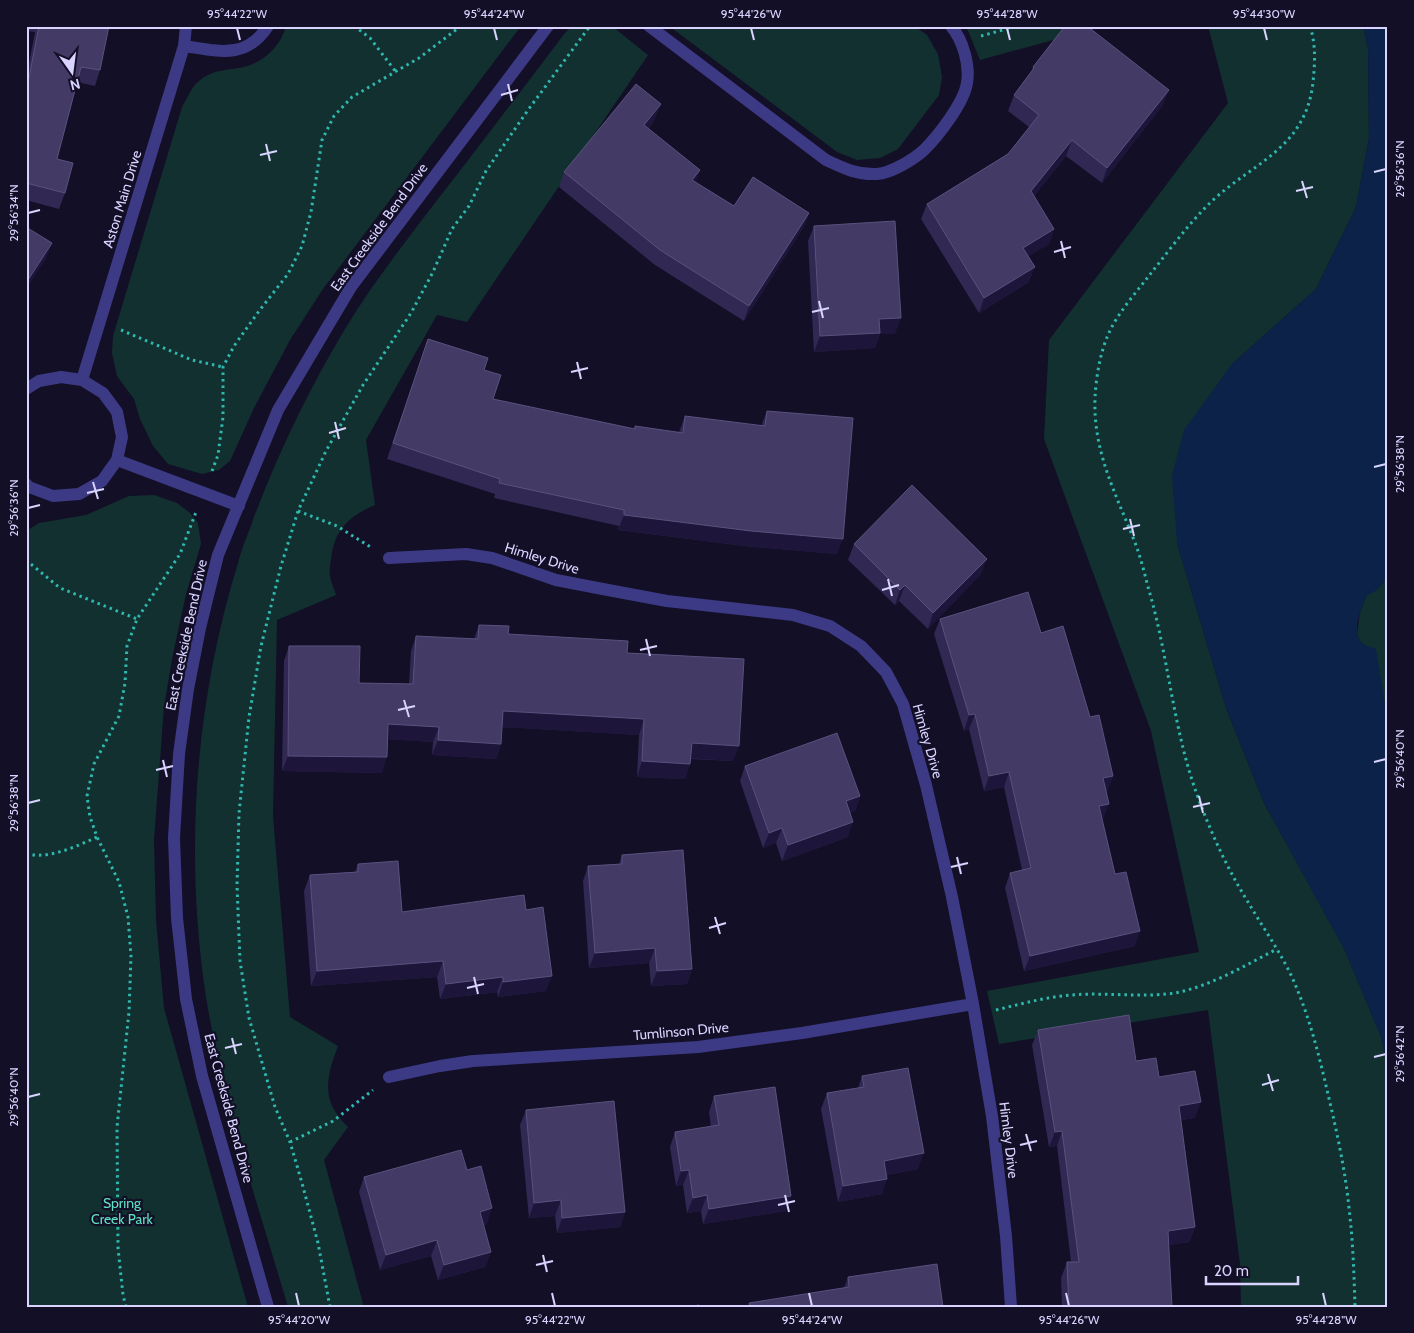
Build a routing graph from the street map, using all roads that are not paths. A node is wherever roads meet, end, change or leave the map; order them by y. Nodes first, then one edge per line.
1 (186, 26) edge
2 (268, 26) edge
3 (548, 26) edge
4 (649, 26) edge
5 (950, 26) edge
6 (184, 46) junction
7 (82, 380) junction
8 (26, 390) edge
9 (117, 460) junction
10 (27, 487) edge
11 (239, 506) junction
12 (389, 558) road end
13 (974, 1009) junction
14 (389, 1077) road end
15 (268, 1307) edge
16 (1011, 1307) edge

1 - 6 street, Aston Main Drive
2 - 6 street
3 - 11 street, East Creekside Bend Drive
4 - 5 street
6 - 7 street, Aston Main Drive
7 - 8 street
7 - 9 street
9 - 10 street
9 - 11 street
11 - 15 street, East Creekside Bend Drive
12 - 13 street, Himley Drive
13 - 14 street, Tumlinson Drive
13 - 16 street, Himley Drive

